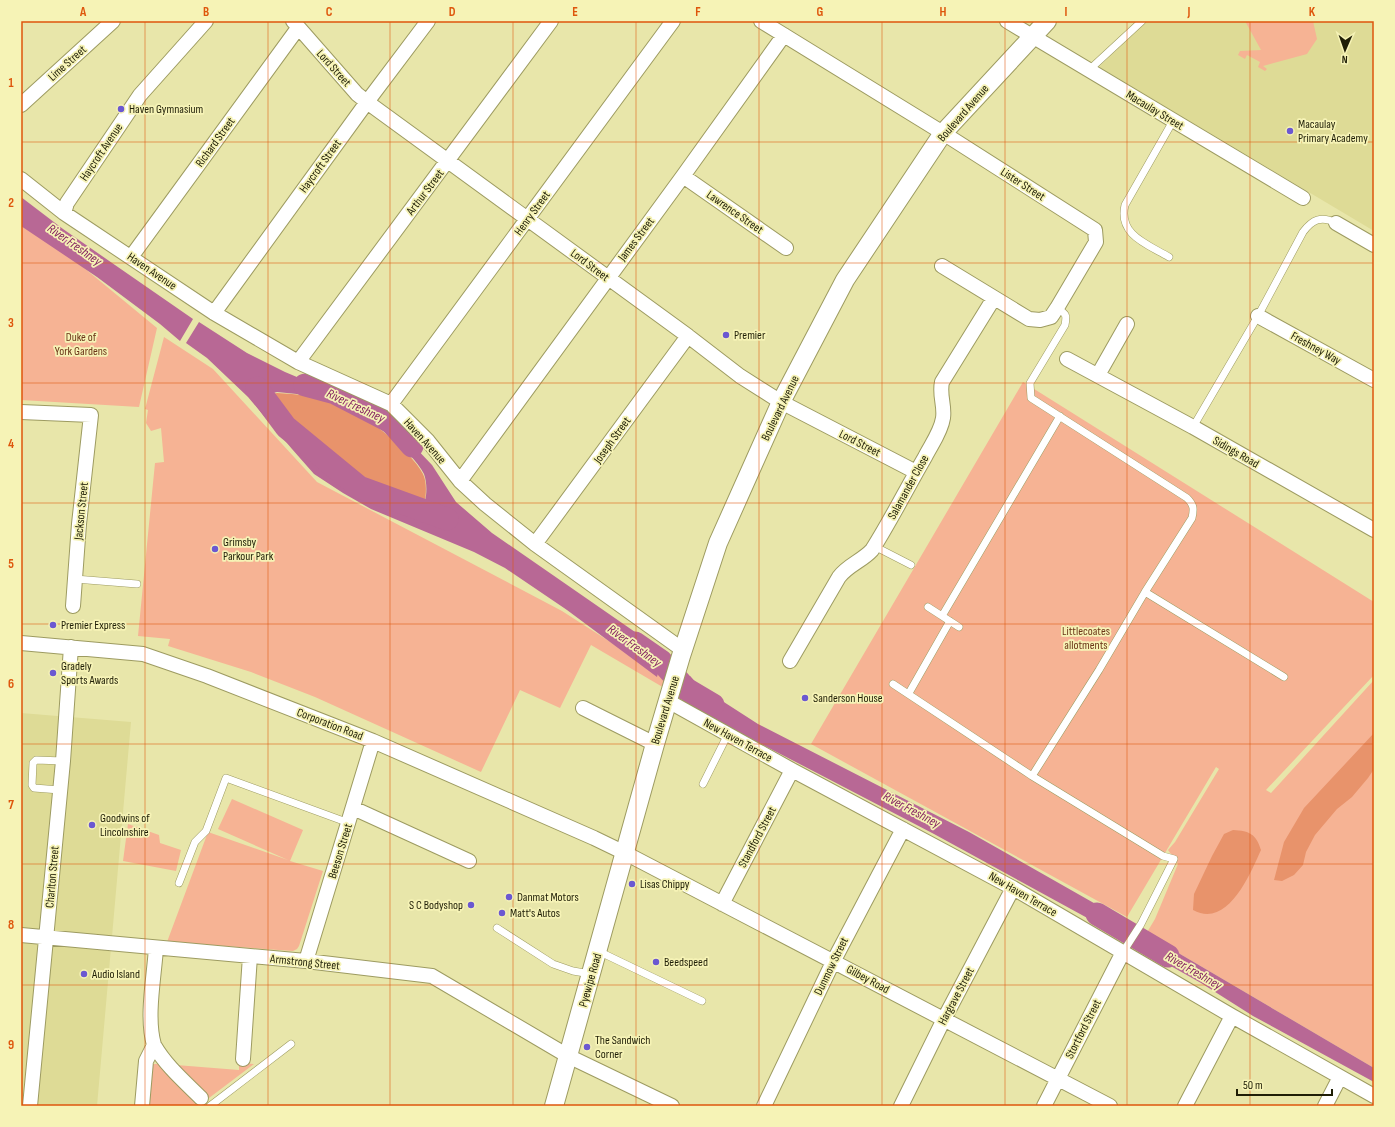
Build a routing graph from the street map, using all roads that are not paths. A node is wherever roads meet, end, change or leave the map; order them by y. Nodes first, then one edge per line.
1 (113, 21) edge
2 (206, 21) edge
3 (428, 21) edge
4 (551, 21) edge
5 (673, 21) edge
6 (761, 21) edge
7 (1007, 21) edge
8 (1047, 21) edge
9 (1142, 21) edge
10 (296, 24) edge
11 (784, 35) junction
12 (1032, 36) junction
13 (1089, 70) junction
14 (367, 102) junction
15 (21, 105) edge
16 (1173, 120) junction
17 (943, 133) junction
18 (448, 160) junction
19 (683, 176) junction
20 (21, 179) edge
21 (1303, 198) dead end
22 (64, 213) junction
23 (528, 219) junction
24 (1336, 223) joint
25 (1374, 246) edge
26 (786, 248) dead end
27 (131, 257) junction
28 (1168, 257) dead end
29 (942, 266) dead end
30 (607, 278) junction
31 (994, 298) junction
32 (1057, 308) junction
33 (214, 313) junction
34 (1258, 316) junction
35 (1127, 324) dead end
36 (688, 336) junction
37 (1067, 359) dead end
38 (298, 362) junction
39 (1098, 375) junction
40 (1374, 380) edge
41 (782, 402) junction
42 (390, 404) junction
43 (21, 412) edge
44 (1060, 416) junction
45 (1193, 427) junction
46 (916, 472) junction
47 (460, 481) junction
48 (1374, 530) edge
49 (535, 544) junction
50 (874, 546) junction
51 (911, 565) dead end
52 (75, 579) junction
53 (137, 584) dead end
54 (1145, 592) junction
55 (73, 606) dead end
56 (928, 607) dead end
57 (942, 616) junction
58 (950, 621) junction
59 (959, 627) dead end
60 (21, 643) edge
61 (71, 647) junction
62 (682, 653) junction
63 (790, 661) dead end
64 (1284, 677) dead end
65 (894, 684) dead end
66 (909, 693) junction
67 (669, 697) junction
68 (583, 708) dead end
69 (728, 733) junction
70 (374, 741) junction
71 (655, 744) junction
72 (63, 761) junction
73 (792, 770) junction
74 (1032, 776) junction
75 (703, 784) dead end
76 (60, 790) junction
77 (353, 808) junction
78 (349, 823) junction
79 (903, 829) junction
80 (624, 853) junction
81 (468, 861) dead end
82 (179, 883) dead end
83 (1013, 888) junction
84 (722, 904) junction
85 (497, 928) dead end
86 (21, 935) edge
87 (47, 938) junction
88 (156, 948) junction
89 (1125, 948) junction
90 (598, 951) junction
91 (250, 956) junction
92 (306, 961) junction
93 (833, 962) junction
94 (591, 974) junction
95 (702, 1001) dead end
96 (1232, 1016) junction
97 (944, 1019) junction
98 (291, 1044) dead end
99 (154, 1045) junction
100 (568, 1056) junction
101 (243, 1059) dead end
102 (1340, 1077) junction
103 (1058, 1079) junction
104 (1374, 1096) edge
105 (206, 1102) edge
106 (30, 1106) edge
107 (142, 1106) edge
108 (554, 1106) edge
109 (672, 1106) edge
110 (764, 1106) edge
111 (901, 1106) edge
112 (1044, 1106) edge
113 (1110, 1106) edge
114 (1185, 1106) edge
115 (1325, 1106) edge

1 - 15 street, Lime Street
2 - 22 street, Haycroft Avenue
3 - 14 street, Haycroft Street
4 - 18 street, Arthur Street
5 - 23 street, Henry Street
6 - 11 street, Lister Street
7 - 12 street, Macaulay Street
8 - 12 street, Boulevard Avenue
9 - 13 lane
10 - 14 street, Lord Street
10 - 27 street, Richard Street
11 - 17 street, Lister Street
11 - 19 street, James Street
12 - 13 street, Macaulay Street
12 - 17 street, Boulevard Avenue
13 - 16 street, Macaulay Street
14 - 18 street, Lord Street
14 - 33 street, Haycroft Street
16 - 21 street, Macaulay Street
16 - 28 lane
17 - 32 street, Lister Street
17 - 41 street, Boulevard Avenue
18 - 23 street, Lord Street
18 - 38 street, Arthur Street
19 - 26 street, Lawrence Street
19 - 30 street, James Street
20 - 22 street, Haven Avenue
22 - 27 street, Haven Avenue
23 - 30 street, Lord Street
23 - 42 street, Henry Street
24 - 25 street
24 - 34 lane
27 - 33 street, Haven Avenue
29 - 31 street, Lister Street
30 - 36 street, Lord Street
30 - 47 street, James Street
31 - 32 street, Lister Street
31 - 46 street, Salamander Close
32 - 44 lane
33 - 38 street, Haven Avenue
34 - 40 street, Freshney Way
34 - 45 lane
35 - 39 street
36 - 41 street, Lord Street
36 - 49 street, Joseph Street
37 - 39 street, Sidings Road
38 - 42 street, Haven Avenue
39 - 45 street, Sidings Road
41 - 46 street, Lord Street
41 - 62 street, Boulevard Avenue
42 - 47 street, Haven Avenue
43 - 52 street, Jackson Street
44 - 54 lane
44 - 57 lane
45 - 48 street, Sidings Road
46 - 50 street, Salamander Close
47 - 49 street, Haven Avenue
49 - 62 street, Haven Avenue
50 - 51 lane
50 - 63 street, Salamander Close
52 - 53 lane
52 - 55 street, Jackson Street
54 - 64 lane
54 - 74 lane
56 - 57 lane
57 - 58 lane
58 - 59 lane
58 - 66 lane
60 - 61 street, Corporation Road
61 - 70 street, Corporation Road
61 - 72 street, Charlton Street
62 - 67 street, Boulevard Avenue
65 - 66 lane
66 - 74 lane
67 - 69 street, New Haven Terrace
67 - 71 street, Boulevard Avenue
68 - 71 street
69 - 73 street, New Haven Terrace
69 - 75 lane
70 - 77 street, Beeson Street
70 - 80 street, Corporation Road
71 - 80 street, Boulevard Avenue
72 - 76 street, Charlton Street
72 - 76 lane
73 - 79 street, New Haven Terrace
73 - 84 street, Standford Street
74 - 89 lane
76 - 87 street, Charlton Street
77 - 78 street, Beeson Street
77 - 81 street
78 - 82 lane
78 - 92 street, Beeson Street
79 - 83 street, New Haven Terrace
79 - 93 street, Dunmow Street
80 - 84 street, Gilbey Road
80 - 90 street, Pyewipe Road
83 - 89 street, New Haven Terrace
83 - 97 street, Hargrave Street
84 - 93 street, Gilbey Road
85 - 94 lane
86 - 87 street, Armstrong Street
87 - 88 street, Armstrong Street
87 - 106 street, Charlton Street
88 - 91 street, Armstrong Street
88 - 99 street
89 - 96 street, New Haven Terrace
89 - 103 street, Stortford Street
90 - 94 street, Pyewipe Road
90 - 95 lane
91 - 92 street, Armstrong Street
91 - 101 street
92 - 100 street, Armstrong Street
93 - 97 street, Gilbey Road
93 - 110 street, Dunmow Street
94 - 100 street, Pyewipe Road
96 - 102 street, New Haven Terrace
96 - 114 street
97 - 103 street, Gilbey Road
97 - 111 street, Hargrave Street
98 - 105 lane
99 - 105 street
99 - 107 street
100 - 108 street, Pyewipe Road
100 - 109 street, Armstrong Street
102 - 104 street, New Haven Terrace
102 - 115 street
103 - 112 street, Stortford Street
103 - 113 street, Gilbey Road

